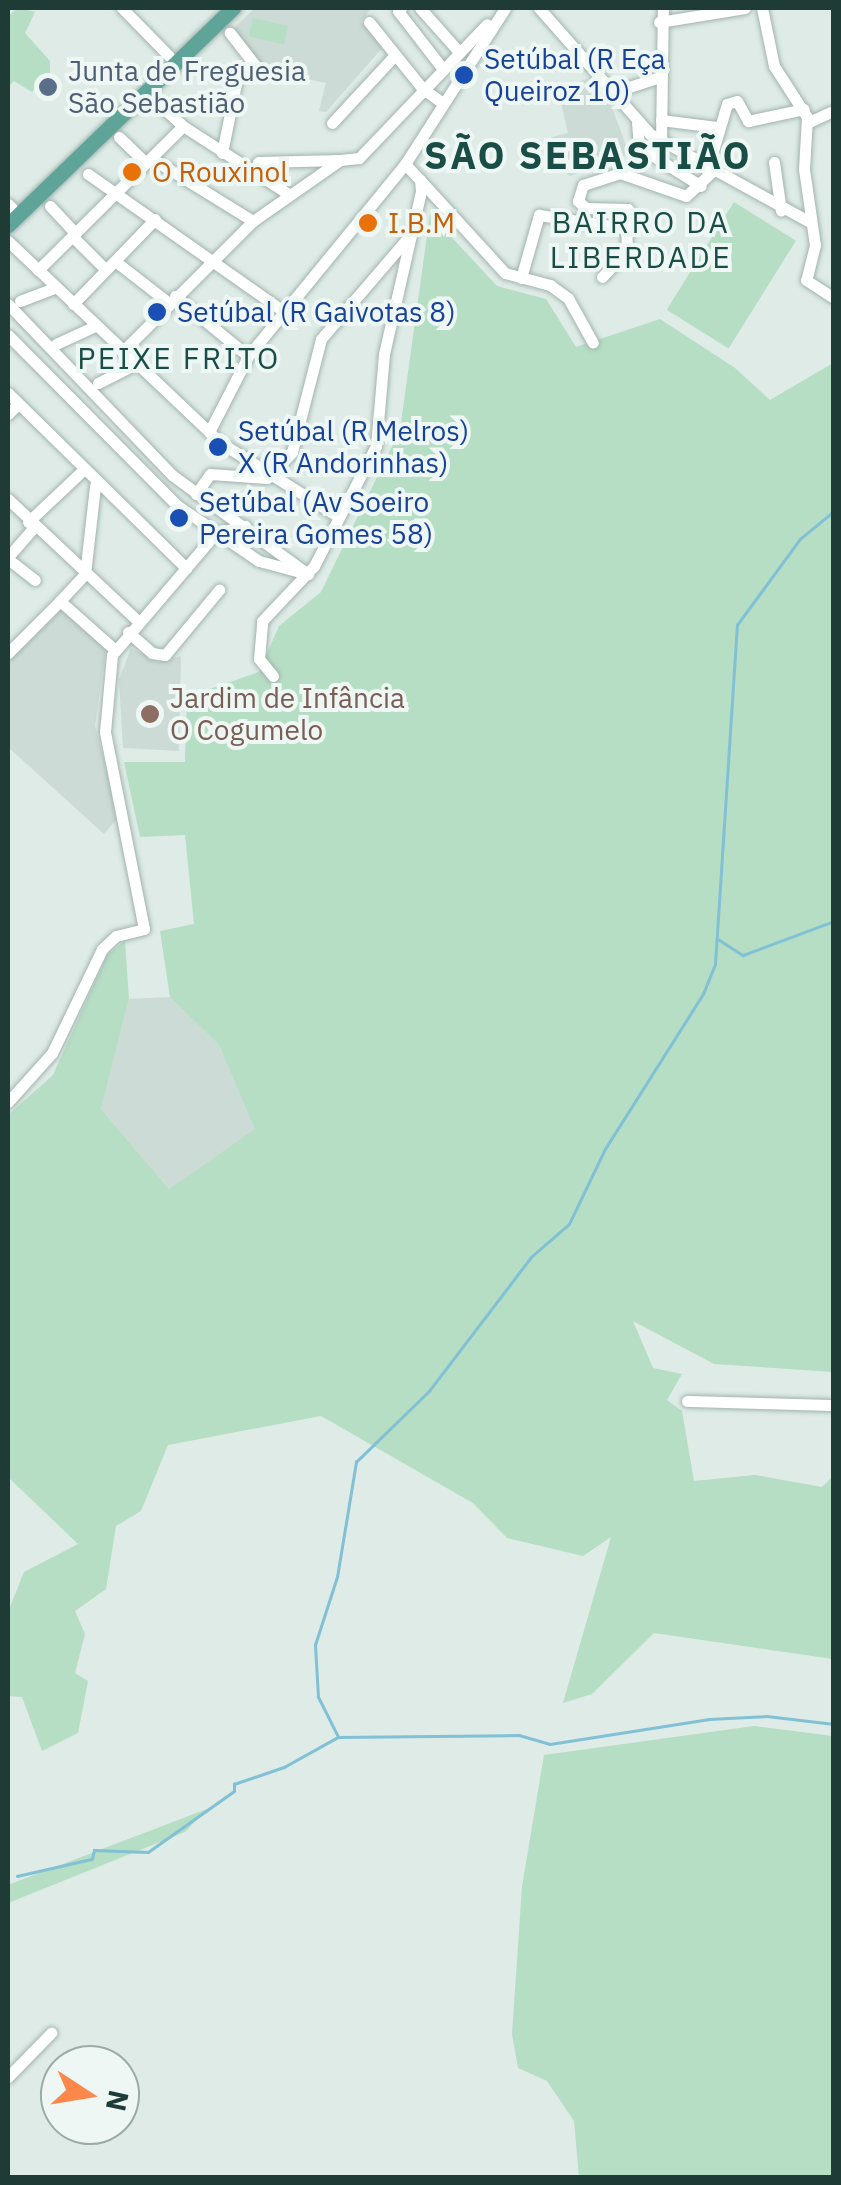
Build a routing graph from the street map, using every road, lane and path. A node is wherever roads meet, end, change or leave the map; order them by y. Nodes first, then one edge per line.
1 (122, 8) edge
2 (220, 8) edge
3 (234, 8) edge
4 (401, 8) edge
5 (420, 8) edge
6 (504, 8) edge
7 (539, 8) edge
8 (663, 8) edge
9 (745, 8) edge
10 (762, 8) edge
11 (369, 22) dead end
12 (658, 22) junction
13 (230, 33) dead end
14 (458, 52) junction
15 (169, 56) junction
16 (394, 56) junction
17 (442, 68) junction
18 (660, 77) junction
19 (422, 88) junction
20 (146, 92) junction
21 (610, 93) junction
22 (440, 102) junction
23 (804, 109) junction
24 (831, 112) edge
25 (661, 120) junction
26 (332, 123) dead end
27 (637, 123) junction
28 (807, 123) junction
29 (183, 126) junction
30 (717, 127) junction
31 (119, 137) dead end
32 (661, 143) junction
33 (222, 153) junction
34 (149, 160) junction
35 (340, 160) junction
36 (258, 162) dead end
37 (774, 162) dead end
38 (405, 164) junction
39 (709, 172) junction
40 (88, 174) dead end
41 (420, 180) junction
42 (701, 186) junction
43 (290, 195) junction
44 (113, 196) junction
45 (50, 206) dead end
46 (9, 208) edge
47 (781, 212) junction
48 (156, 219) junction
49 (254, 221) junction
50 (810, 222) junction
51 (8, 226) edge
52 (626, 226) junction
53 (412, 232) junction
54 (74, 234) junction
55 (8, 241) edge
56 (213, 256) junction
57 (384, 264) junction
58 (111, 266) junction
59 (38, 270) junction
60 (403, 273) junction
61 (602, 276) dead end
62 (521, 278) junction
63 (56, 287) junction
64 (834, 298) edge
65 (172, 300) junction
66 (14, 303) edge
67 (74, 304) junction
68 (283, 311) junction
69 (96, 326) junction
70 (8, 336) edge
71 (593, 343) dead end
72 (56, 344) dead end
73 (122, 352) junction
74 (248, 356) junction
75 (136, 364) junction
76 (98, 383) dead end
77 (8, 392) edge
78 (18, 404) junction
79 (8, 414) edge
80 (210, 432) junction
81 (82, 471) junction
82 (267, 478) junction
83 (96, 486) junction
84 (196, 494) junction
85 (8, 500) edge
86 (338, 517) junction
87 (31, 524) junction
88 (245, 526) junction
89 (216, 532) junction
90 (272, 543) junction
91 (8, 558) edge
92 (259, 562) junction
93 (186, 568) junction
94 (85, 574) junction
95 (308, 574) junction
96 (35, 580) dead end
97 (219, 590) dead end
98 (60, 601) junction
99 (137, 620) junction
100 (128, 632) junction
101 (116, 650) junction
102 (8, 652) edge
103 (273, 676) dead end
104 (8, 1102) edge
105 (687, 1401) dead end
106 (834, 1405) edge
107 (51, 2033) dead end
108 (8, 2077) edge

1 - 15 street
2 - 15 main road
3 - 20 main road
4 - 17 street
5 - 14 street
6 - 14 street
6 - 22 street
7 - 21 street
8 - 12 street
9 - 12 street
10 - 23 street
11 - 16 street
12 - 18 street
13 - 33 street
14 - 17 street
15 - 46 main road
16 - 19 street
16 - 26 street
17 - 19 street
18 - 21 street
18 - 25 street
19 - 22 street
19 - 35 street
20 - 29 street
20 - 51 main road
21 - 27 street
22 - 38 street
23 - 28 street
23 - 30 street
24 - 28 street
25 - 30 street
25 - 32 street
27 - 32 street
27 - 42 street
28 - 50 street
29 - 33 street
29 - 34 street
30 - 39 street
31 - 34 street
32 - 39 street
33 - 43 street
34 - 44 street
34 - 49 street
35 - 36 street
35 - 43 street
37 - 47 street
38 - 41 street
38 - 68 street
39 - 42 street
39 - 47 street
40 - 44 street
41 - 53 street
41 - 62 street
42 - 52 street
43 - 49 street
44 - 48 street
44 - 54 street
45 - 54 street
47 - 50 street
48 - 56 street
48 - 58 street
49 - 56 street
50 - 64 street
52 - 61 street
52 - 62 street
53 - 57 street
53 - 60 street
54 - 58 street
54 - 59 street
55 - 59 street
56 - 65 street
56 - 68 street
57 - 60 street
57 - 82 street
58 - 65 street
58 - 67 street
59 - 63 street
60 - 86 street
62 - 71 street
63 - 66 street
63 - 67 street
65 - 73 street
65 - 74 street
66 - 84 street
67 - 69 street
68 - 74 street
69 - 72 street
69 - 73 street
70 - 89 street
73 - 75 street
74 - 80 street
75 - 76 street
75 - 80 street
77 - 78 street
78 - 79 street
78 - 81 street
80 - 82 street
81 - 83 street
81 - 87 street
82 - 84 street
82 - 86 street
83 - 93 street
83 - 94 street
84 - 88 street
85 - 87 street
86 - 95 street
87 - 91 street
87 - 94 street
88 - 89 street
88 - 90 street
89 - 92 street
89 - 93 street
90 - 92 street
90 - 95 street
91 - 96 street
92 - 95 street
93 - 99 street
94 - 98 street
94 - 99 street
95 - 103 street
97 - 100 street
98 - 101 street
98 - 102 street
99 - 100 street
100 - 101 street
101 - 104 street
105 - 106 street
107 - 108 street

